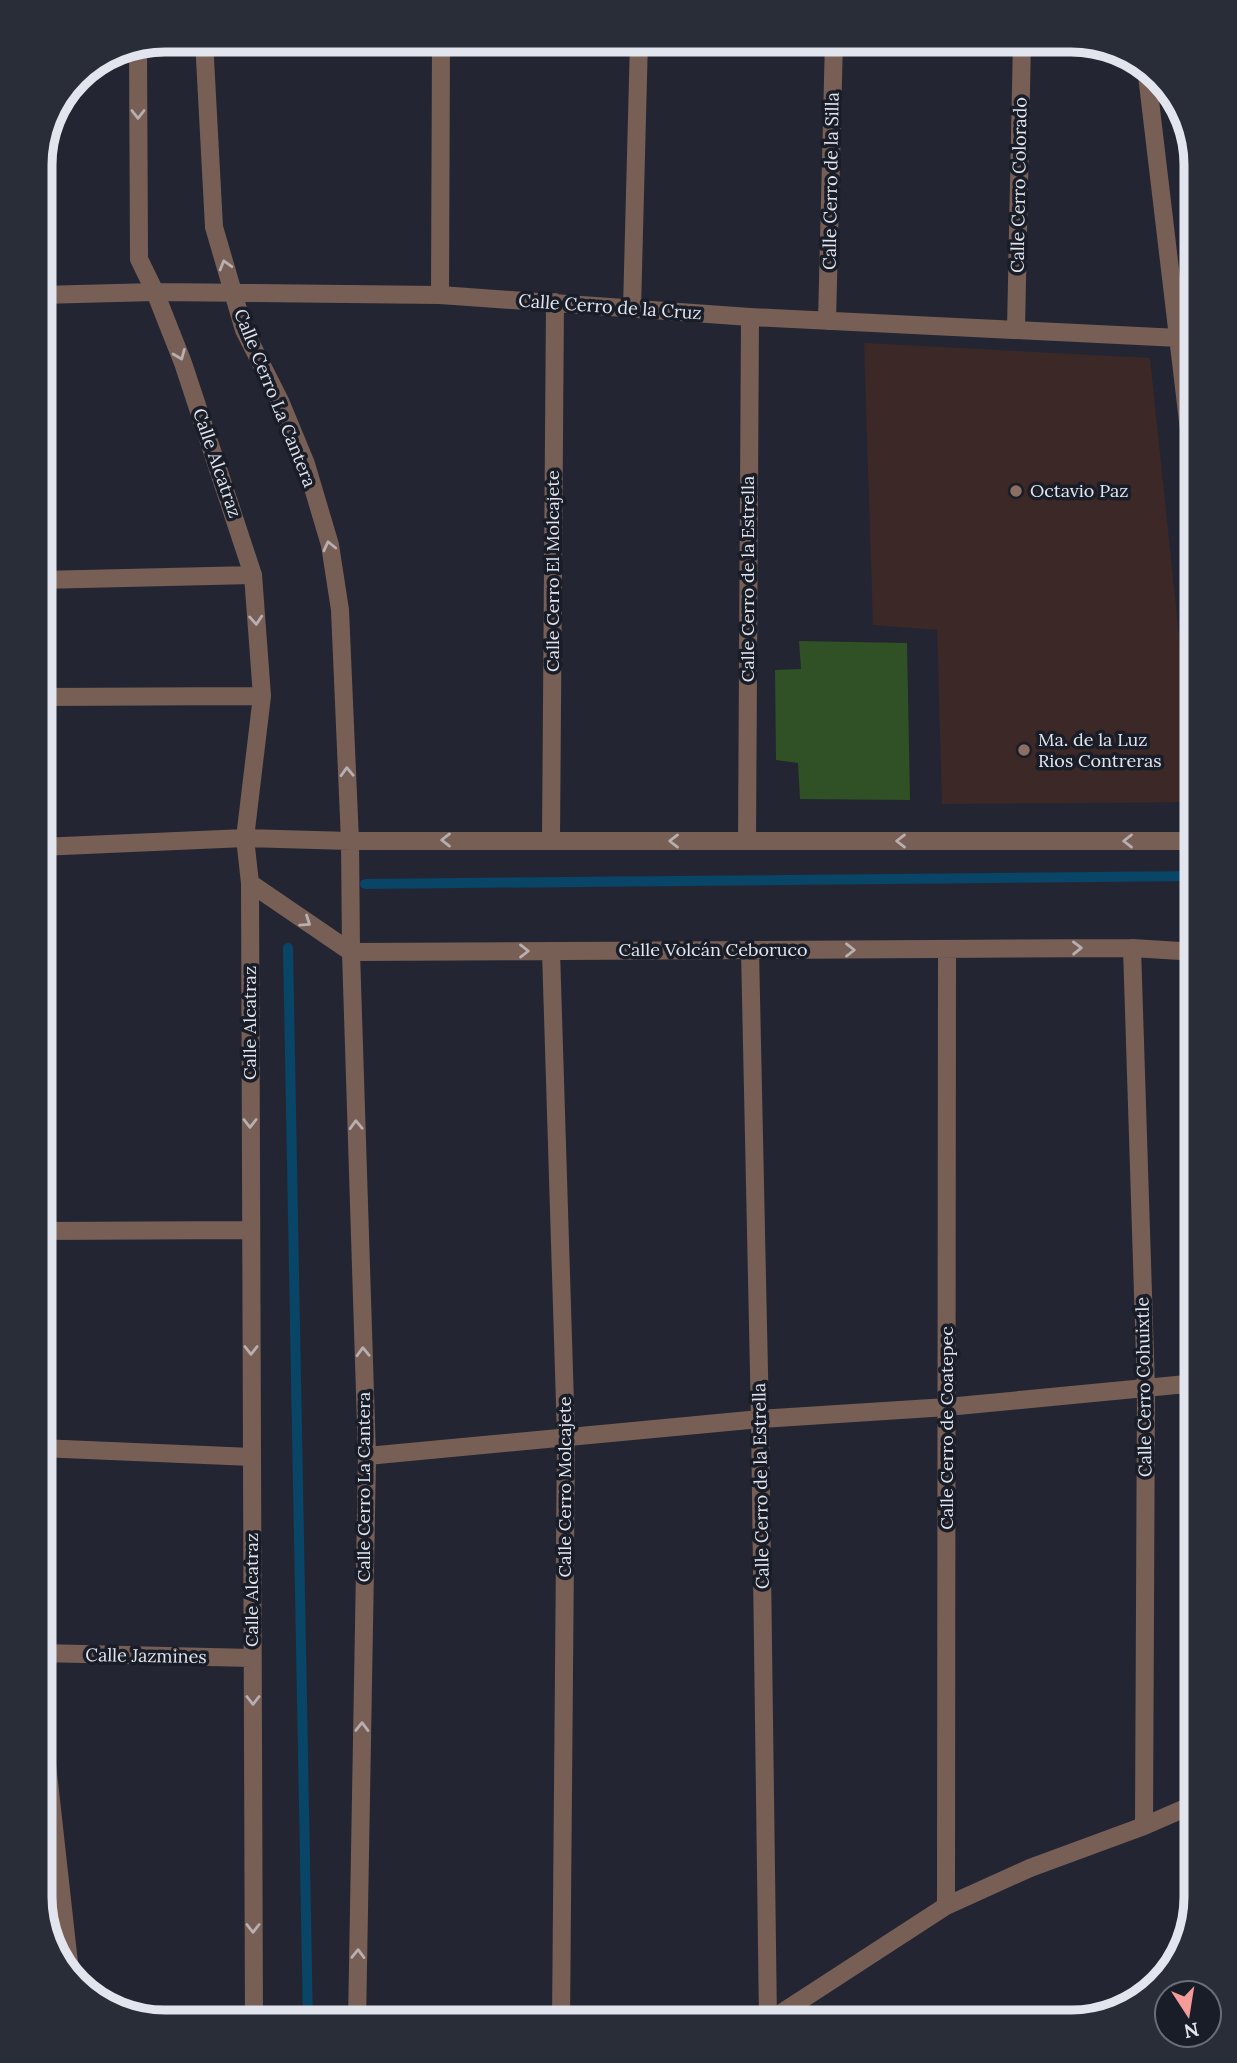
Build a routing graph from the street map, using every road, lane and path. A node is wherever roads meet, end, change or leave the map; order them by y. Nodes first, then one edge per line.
1 (205, 52) edge
2 (441, 52) edge
3 (639, 53) edge
4 (834, 53) edge
5 (1022, 53) edge
6 (138, 57) edge
7 (1148, 83) edge
8 (155, 292) junction
9 (232, 292) junction
10 (53, 295) edge
11 (440, 295) junction
12 (555, 302) junction
13 (632, 309) junction
14 (750, 317) junction
15 (827, 321) junction
16 (1016, 329) junction
17 (1179, 338) junction
18 (1184, 382) edge
19 (253, 575) junction
20 (53, 580) edge
21 (262, 696) junction
22 (53, 697) edge
23 (245, 838) junction
24 (551, 840) junction
25 (350, 841) junction
26 (747, 841) junction
27 (1184, 841) edge
28 (53, 846) edge
29 (250, 883) junction
30 (1132, 947) junction
31 (750, 950) junction
32 (947, 950) junction
33 (551, 951) junction
34 (1184, 951) edge
35 (351, 952) junction
36 (251, 1230) junction
37 (52, 1231) edge
38 (1184, 1384) edge
39 (1146, 1388) junction
40 (947, 1407) junction
41 (760, 1419) junction
42 (566, 1436) junction
43 (52, 1449) edge
44 (252, 1457) junction
45 (367, 1457) junction
46 (52, 1653) edge
47 (252, 1658) junction
48 (1184, 1809) edge
49 (52, 1810) edge
50 (1144, 1826) junction
51 (946, 1906) junction
52 (68, 1953) edge
53 (254, 2010) edge
54 (357, 2010) edge
55 (561, 2010) edge
56 (767, 2010) edge
57 (786, 2010) edge

9 -> 1 street, Calle Cerro La Cantera
2 - 11 street
3 - 13 street
4 - 15 street, Calle Cerro de la Silla
5 - 16 street, Calle Cerro Colorado
6 -> 8 street, Calle Alcatraz
7 - 17 street
8 - 9 street, Calle Cerro de la Cruz
8 - 10 street, Calle Cerro de la Cruz
8 -> 19 street, Calle Alcatraz
9 - 11 street, Calle Cerro de la Cruz
25 -> 9 street, Calle Cerro La Cantera
11 - 12 street, Calle Cerro de la Cruz
12 - 13 street, Calle Cerro de la Cruz
12 - 24 street, Calle Cerro El Molcajete
13 - 14 street, Calle Cerro de la Cruz
14 - 15 street, Calle Cerro de la Cruz
14 - 26 street, Calle Cerro de la Estrella
15 - 16 street, Calle Cerro de la Cruz
16 - 17 street, Calle Cerro de la Cruz
17 - 18 street
19 - 20 street
19 -> 21 street, Calle Alcatraz
21 - 22 street
21 - 23 street, Calle Alcatraz
23 - 25 street
23 - 28 street
23 - 29 street, Calle Alcatraz
24 -> 25 street
26 -> 24 street
25 - 35 street, Calle Cerro La Cantera
27 -> 26 street
29 -> 35 street
29 -> 36 street, Calle Alcatraz
32 -> 30 street, Calle Volcán Ceboruco
30 - 34 street, Calle Volcán Ceboruco
30 - 39 street, Calle Cerro Cohuixtle
31 -> 32 street, Calle Volcán Ceboruco
31 - 33 street, Calle Volcán Ceboruco
31 - 41 street, Calle Cerro de la Estrella
32 - 40 street, Calle Cerro de Coatepec
35 -> 33 street, Calle Volcán Ceboruco
33 - 42 street, Calle Cerro Molcajete
45 -> 35 street, Calle Cerro La Cantera
36 - 37 street
36 -> 44 street, Calle Alcatraz
38 - 39 street
39 - 40 street
39 - 50 street, Calle Cerro Cohuixtle
40 - 41 street
40 - 51 street, Calle Cerro de Coatepec
41 - 42 street
41 - 56 street, Calle Cerro de la Estrella
42 - 45 street
42 - 55 street, Calle Cerro Molcajete
43 - 44 street
44 - 47 street, Calle Alcatraz
54 -> 45 street, Calle Cerro La Cantera
46 - 47 street, Calle Jazmines
47 -> 53 street, Calle Alcatraz
48 - 50 street
49 - 52 street
50 - 51 street
51 - 57 street

